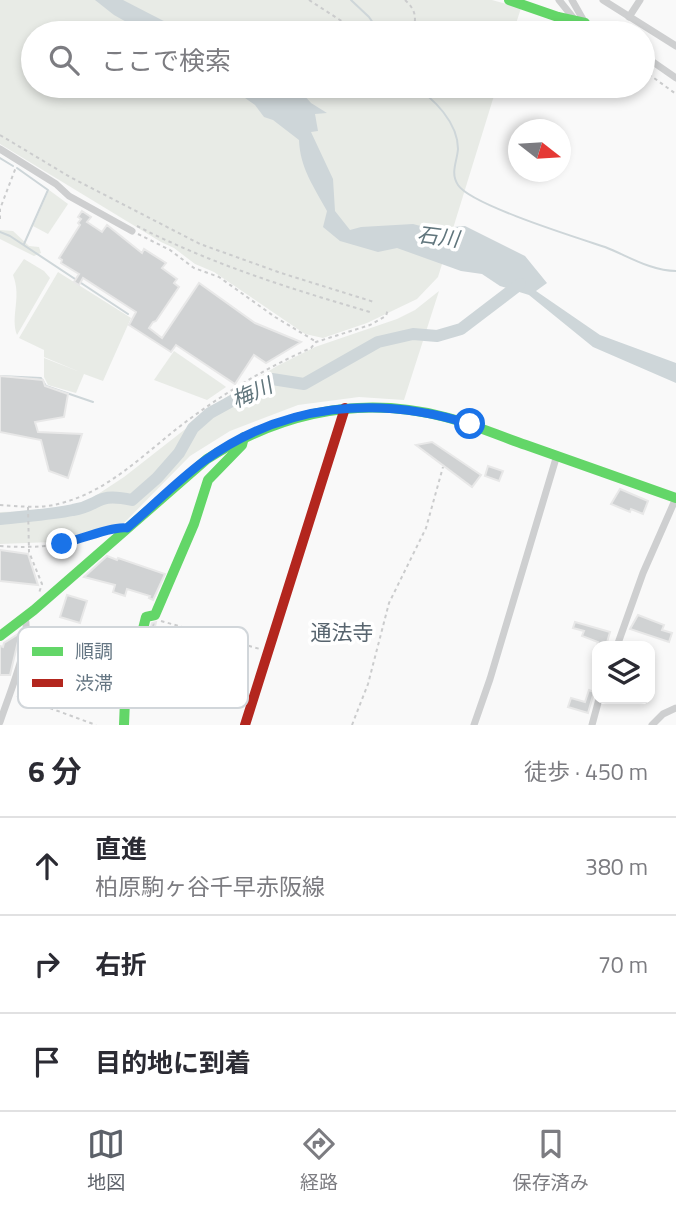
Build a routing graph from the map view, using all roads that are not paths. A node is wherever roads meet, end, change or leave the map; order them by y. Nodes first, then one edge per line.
1 (509, 0) edge
2 (559, 0) edge
3 (572, 0) edge
4 (603, 0) edge
5 (640, 0) edge
6 (629, 17) junction
7 (580, 21) junction
8 (635, 21) edge
9 (655, 33) edge
10 (676, 46) edge
11 (655, 63) edge
12 (676, 78) edge
13 (0, 149) edge
14 (132, 227) road end
15 (345, 408) junction
16 (244, 437) junction
17 (557, 454) junction
18 (676, 498) edge
19 (25, 618) junction
20 (27, 627) edge
21 (143, 627) edge
22 (0, 636) edge
23 (619, 641) edge
24 (18, 667) edge
25 (598, 704) edge
26 (676, 708) edge
27 (0, 722) edge
28 (246, 725) edge
29 (474, 725) edge
30 (592, 725) edge
31 (652, 725) edge

1 - 7 main road
2 - 7 street
3 - 7 street
4 - 6 street
5 - 6 street
6 - 8 street
9 - 10 street
11 - 12 street
13 - 14 street
15 - 16 main road
15 - 17 main road
15 - 28 main road
16 - 19 main road
16 - 21 main road
17 - 18 main road
17 - 29 street
18 - 23 street
19 - 20 street
19 - 22 main road
24 - 27 street
25 - 30 street
26 - 31 street

